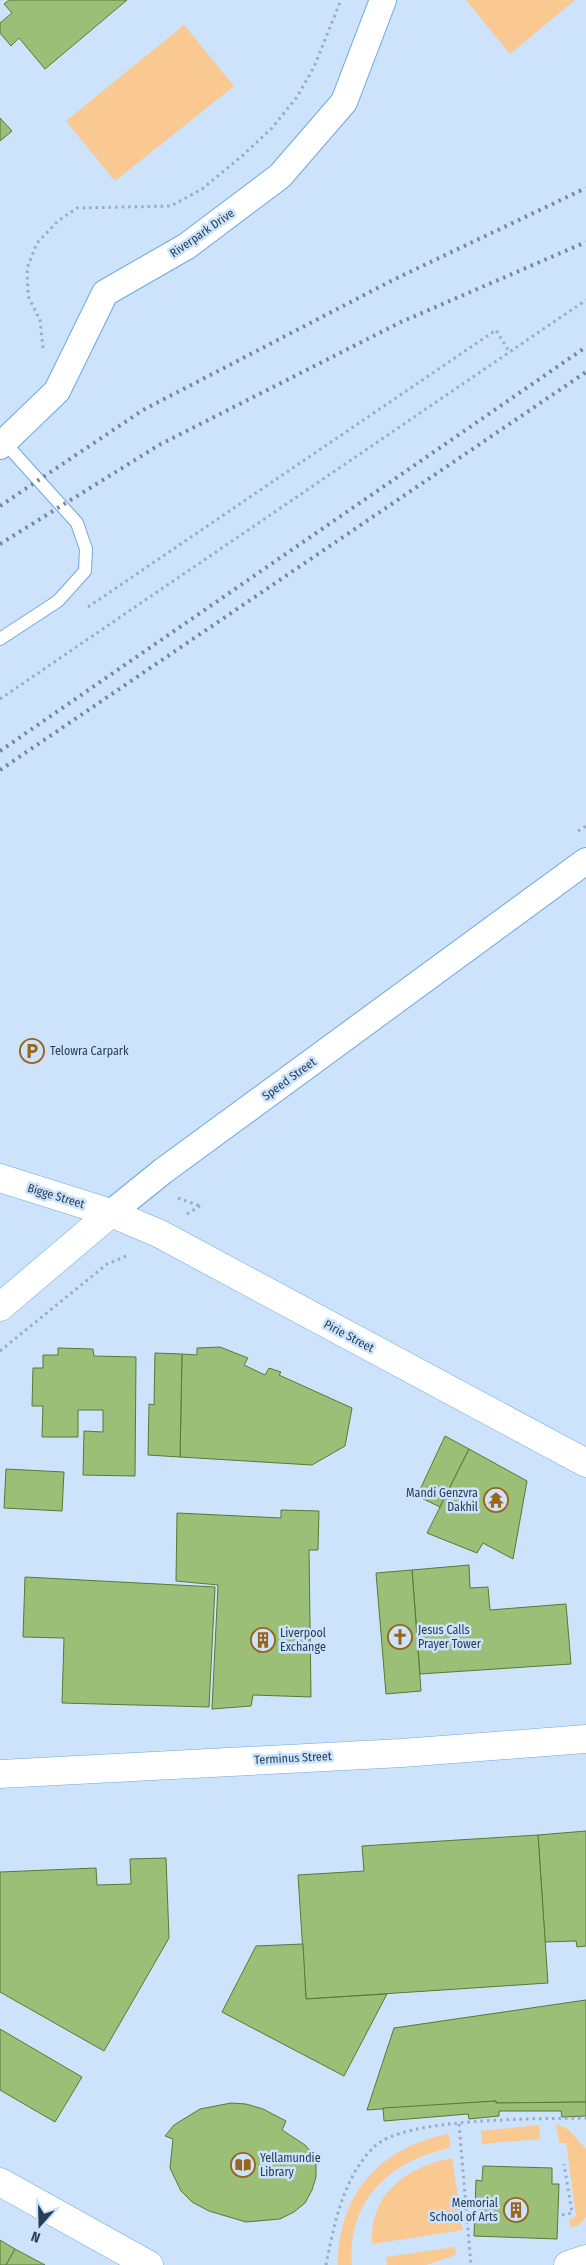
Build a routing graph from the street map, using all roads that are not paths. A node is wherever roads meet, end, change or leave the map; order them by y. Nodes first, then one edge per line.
1 (383, 0) edge
2 (2, 444) edge
3 (0, 639) edge
4 (586, 861) edge
5 (0, 1178) edge
6 (111, 1213) junction
7 (0, 1307) edge
8 (586, 1463) edge
9 (586, 1739) edge
10 (0, 1774) edge
11 (0, 2182) edge
12 (586, 2259) edge
13 (149, 2265) edge
14 (568, 2265) edge

1 - 2 street, Riverpark Drive
2 - 3 lane
4 - 6 street, Speed Street
5 - 6 main road, Bigge Street
6 - 7 main road, Speed Street
6 - 8 main road, Pirie Street
9 - 10 main road, Terminus Street
11 - 13 main road
12 - 14 main road

